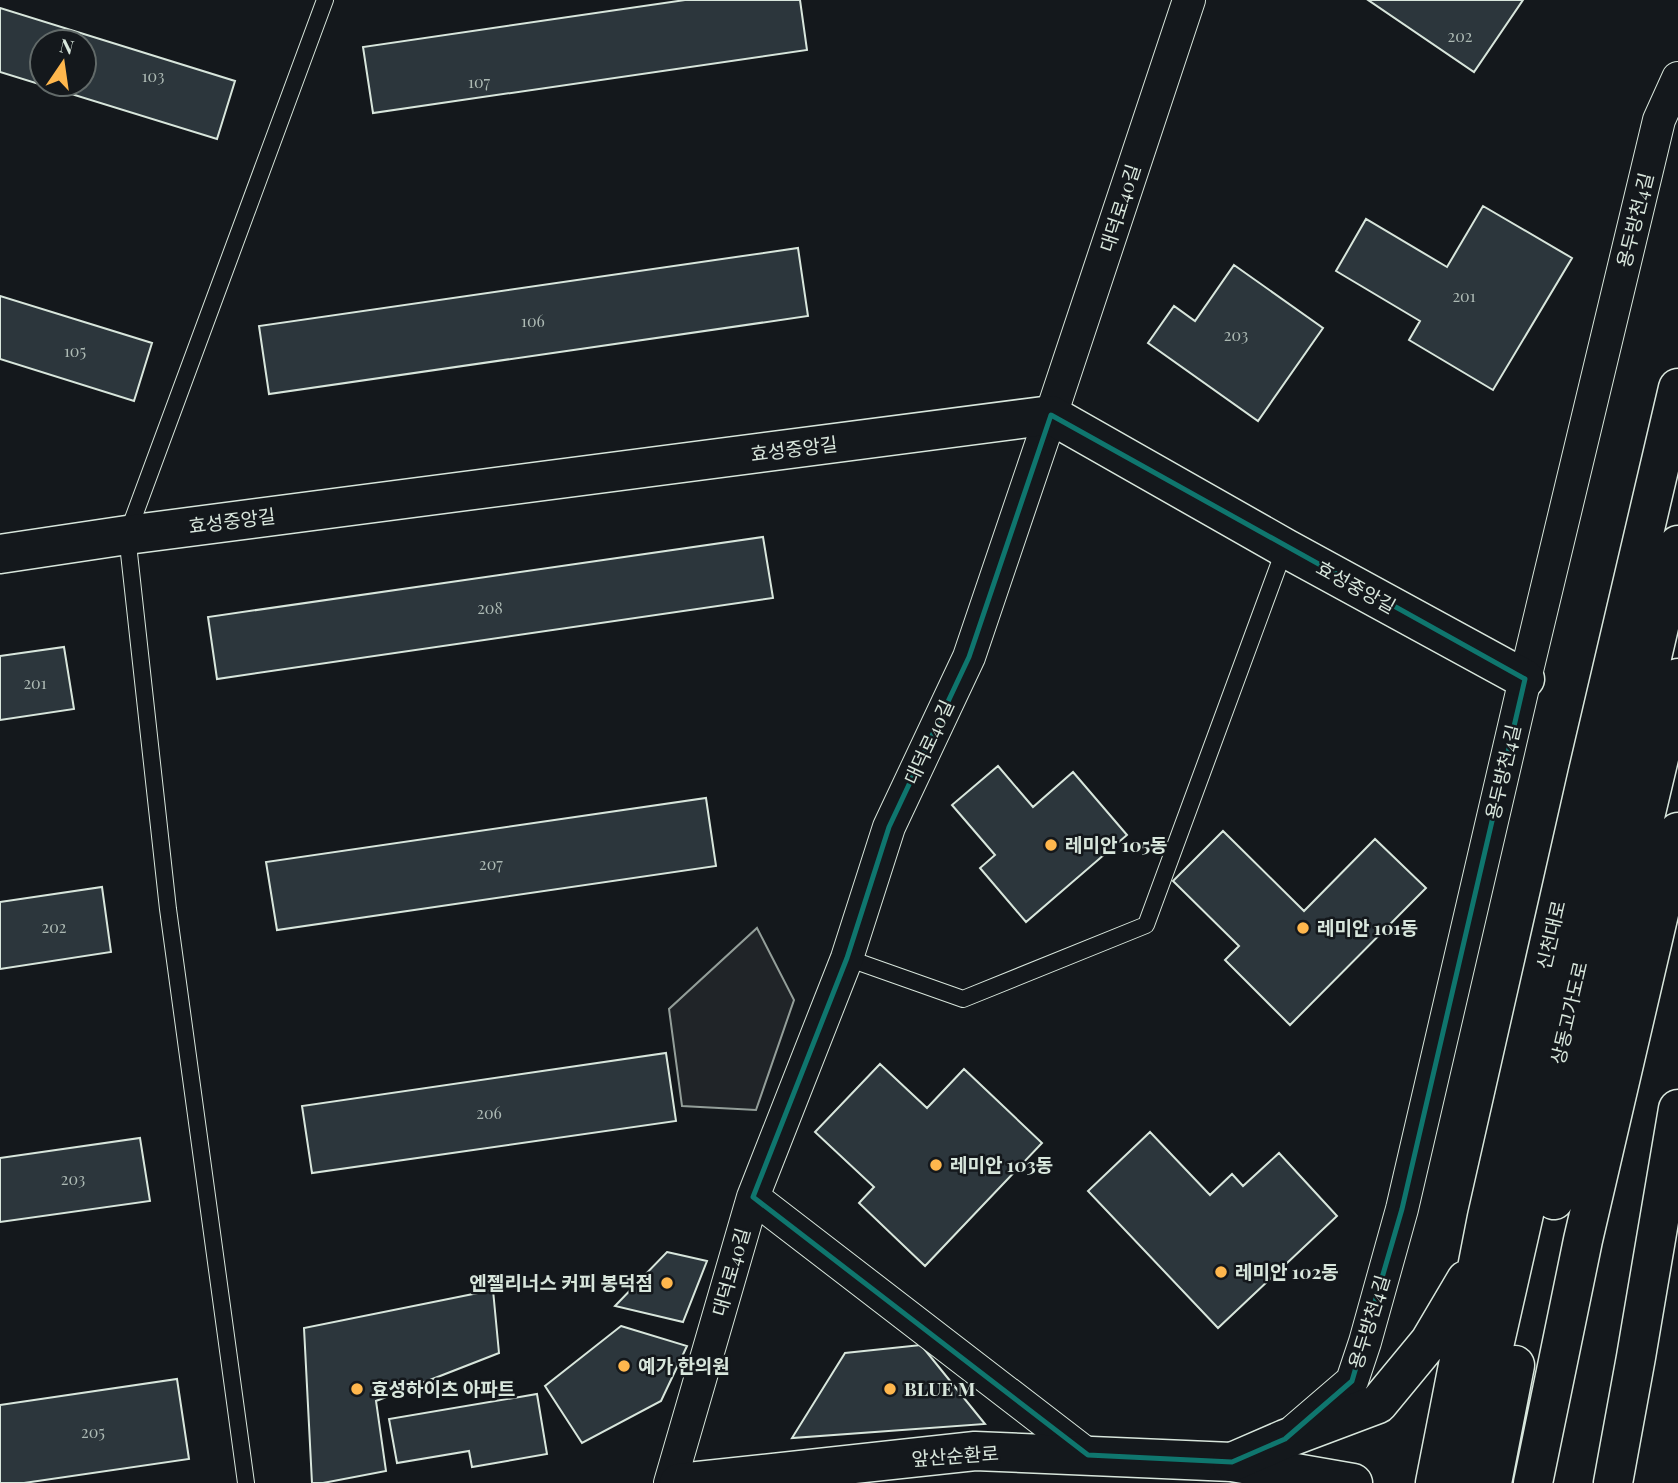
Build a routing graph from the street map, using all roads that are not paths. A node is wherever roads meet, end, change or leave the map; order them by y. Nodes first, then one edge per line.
1 (325, 0) edge
2 (1189, 0) edge
3 (1678, 78) edge
4 (1678, 388) edge
5 (1051, 415) junction
6 (127, 535) junction
7 (1678, 545) edge
8 (1285, 548) junction
9 (0, 554) edge
10 (1678, 678) edge
11 (1525, 679) junction
12 (1674, 849) edge
13 (1678, 932) edge
14 (847, 958) junction
15 (1588, 991) junction
16 (1678, 1109) edge
17 (753, 1197) junction
18 (1481, 1254) junction
19 (1631, 1389) junction
20 (1285, 1439) junction
21 (1088, 1455) junction
22 (1232, 1462) junction
23 (246, 1483) edge
24 (670, 1483) edge
25 (679, 1483) edge
26 (1353, 1483) edge
27 (1435, 1483) edge
28 (1464, 1483) edge
29 (1492, 1483) edge
30 (1533, 1483) edge
31 (1600, 1483) edge
32 (1613, 1483) edge

1 - 6 lane
2 - 5 street, 대덕로40길
3 - 11 street, 용두방천4길
4 - 18 main road, 신천대로
5 - 6 main road, 효성중앙길
5 - 8 main road, 효성중앙길
5 - 14 street, 대덕로40길
6 - 9 main road, 효성중앙길
6 - 23 lane
7 - 15 main road, 상동고가도로
8 - 11 main road, 효성중앙길
8 - 14 lane
10 - 15 main road, 상동고가도로
11 - 20 street, 용두방천4길
12 - 13 main road
12 - 30 main road
14 - 17 street, 대덕로40길
15 - 28 main road, 상동고가도로
15 - 29 main road, 상동고가도로
16 - 19 main road
17 - 21 street
17 - 24 street, 대덕로40길
18 - 20 main road
18 - 27 main road, 신천대로
19 - 31 main road
19 - 32 main road
20 - 22 main road
21 - 22 main road, 앞산순환로
21 - 25 main road, 앞산순환로
22 - 26 main road, 앞산순환로

